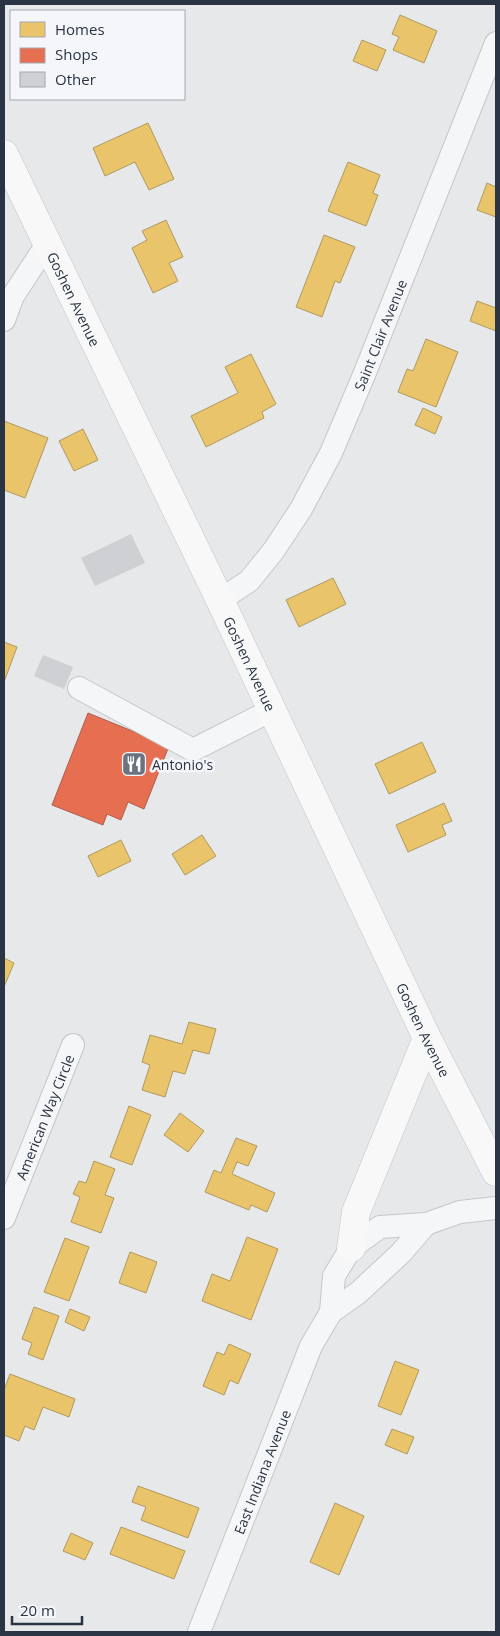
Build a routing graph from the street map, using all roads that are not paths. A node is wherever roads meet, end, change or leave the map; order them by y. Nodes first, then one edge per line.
1 (496, 44) edge
2 (4, 154) edge
3 (47, 244) junction
4 (4, 320) edge
5 (220, 600) junction
6 (79, 688) dead end
7 (272, 710) junction
8 (427, 1038) junction
9 (73, 1045) dead end
10 (496, 1172) edge
11 (496, 1208) edge
12 (4, 1218) edge
13 (426, 1224) junction
14 (351, 1248) junction
15 (331, 1312) junction
16 (199, 1632) edge

1 - 5 street, Saint Clair Avenue
2 - 3 main road, Goshen Avenue
3 - 4 street
3 - 5 main road, Goshen Avenue
5 - 7 main road, Goshen Avenue
6 - 7 street
7 - 8 main road, Goshen Avenue
8 - 10 main road, Goshen Avenue
8 - 14 main road
9 - 12 street, American Way Circle
11 - 13 street, East Indiana Avenue
13 - 14 street, East Indiana Avenue
13 - 15 street, East Indiana Avenue
14 - 15 street, East Indiana Avenue
15 - 16 street, East Indiana Avenue

